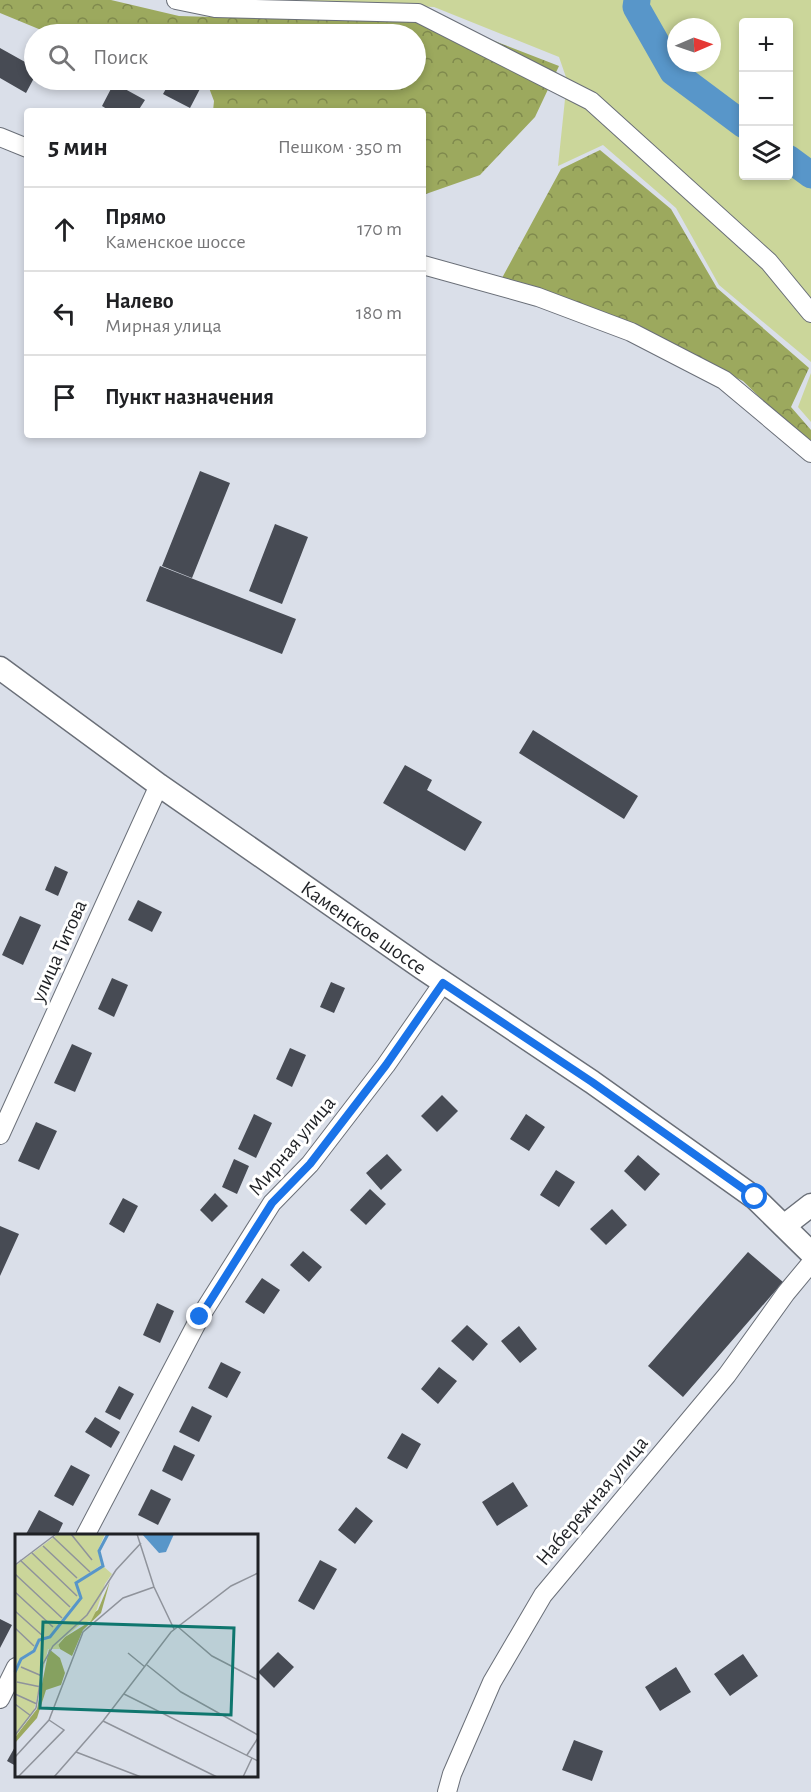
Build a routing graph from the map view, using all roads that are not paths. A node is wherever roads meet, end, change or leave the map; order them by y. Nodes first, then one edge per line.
1 (176, 0) edge
2 (0, 137) edge
3 (24, 147) edge
4 (426, 266) edge
5 (811, 313) edge
6 (811, 453) edge
7 (0, 668) edge
8 (159, 785) junction
9 (443, 983) junction
10 (0, 1135) edge
11 (811, 1205) edge
12 (784, 1226) junction
13 (811, 1253) edge
14 (811, 1263) edge
15 (86, 1534) edge
16 (15, 1669) edge
17 (0, 1699) edge
18 (447, 1792) edge

1 - 5 street
2 - 3 street
4 - 6 street
7 - 8 street, Каменское шоссе
8 - 9 street, Каменское шоссе
8 - 10 street, улица Титова
9 - 12 street, Каменское шоссе
9 - 15 street, Мирная улица
11 - 12 street
12 - 13 street, Каменское шоссе
14 - 18 street, Набережная улица
16 - 17 street

